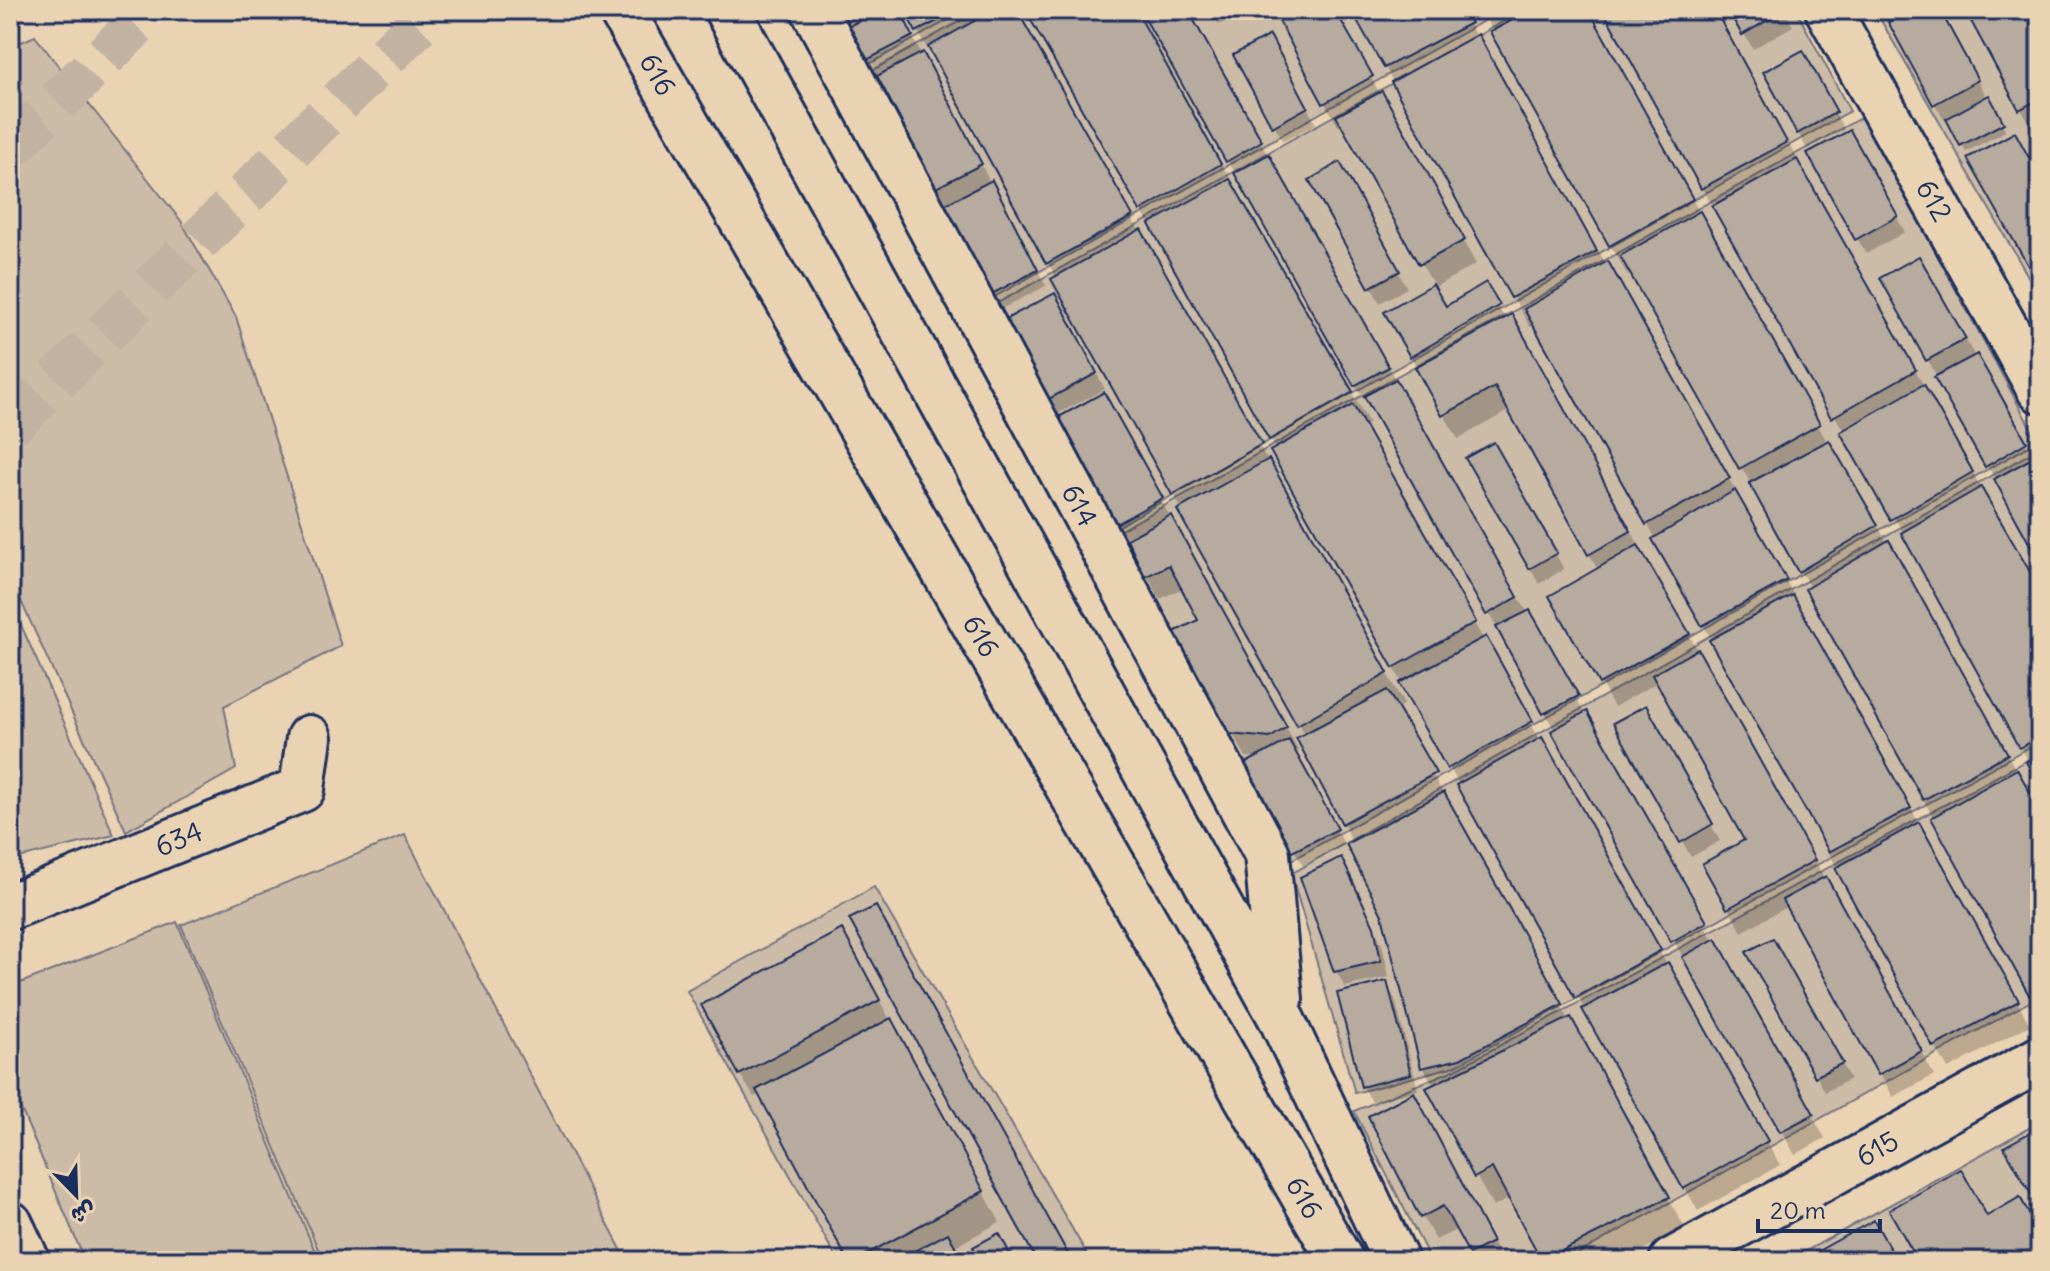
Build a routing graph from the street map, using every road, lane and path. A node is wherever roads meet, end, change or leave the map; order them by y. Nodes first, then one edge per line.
1 (621, 10) edge
2 (814, 10) edge
3 (1828, 10) edge
4 (729, 13) edge
5 (2040, 390) edge
6 (309, 738) dead end
7 (10, 907) edge
8 (1281, 1018) junction
9 (2040, 1059) edge
10 (10, 1224) edge
11 (27, 1261) edge
12 (1341, 1261) edge
13 (1396, 1261) edge
14 (1672, 1261) edge

1 - 12 street, 616
2 - 8 street, 614
3 - 5 street, 612
4 - 8 street, 616
6 - 7 street, 634
8 - 13 street, 616
9 - 14 street, 615
10 - 11 street

